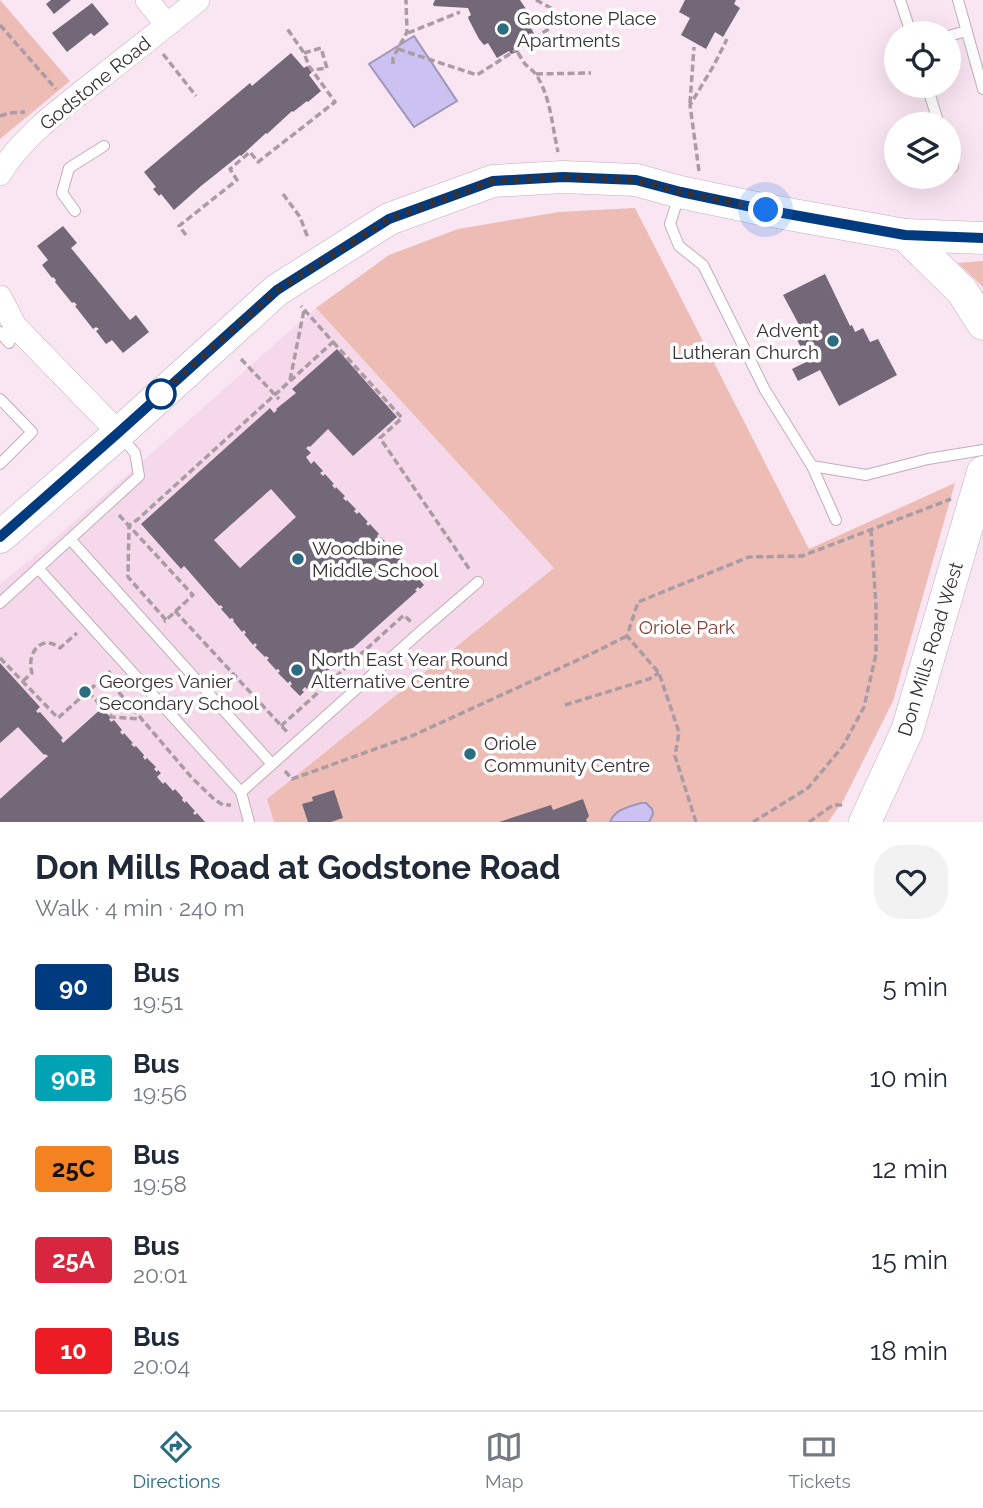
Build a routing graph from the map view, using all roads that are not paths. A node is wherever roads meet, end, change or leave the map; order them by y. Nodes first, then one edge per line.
1 (147, 0) edge
2 (198, 0) edge
3 (900, 0) edge
4 (958, 0) edge
5 (907, 21) edge
6 (167, 25) junction
7 (967, 31) junction
8 (961, 33) edge
9 (983, 89) edge
10 (104, 146) dead end
11 (0, 174) edge
12 (690, 181) junction
13 (75, 211) dead end
14 (905, 235) junction
15 (983, 238) edge
16 (0, 297) edge
17 (983, 324) edge
18 (6, 338) edge
19 (0, 399) edge
20 (118, 433) junction
21 (983, 450) edge
22 (0, 464) edge
23 (812, 466) junction
24 (981, 480) edge
25 (836, 520) dead end
26 (0, 537) edge
27 (70, 539) junction
28 (38, 568) junction
29 (478, 582) road end
30 (0, 603) edge
31 (275, 762) junction
32 (241, 792) junction
33 (855, 813) edge
34 (250, 822) edge

1 - 6 street
2 - 6 street, Godstone Road
3 - 5 lane
4 - 7 lane
6 - 11 street, Godstone Road
7 - 8 lane
7 - 9 lane
10 - 13 lane
12 - 14 main road
12 - 20 main road
12 - 23 lane
14 - 15 main road
14 - 17 main road
16 - 18 street
18 - 20 street
19 - 22 lane
20 - 26 main road
20 - 27 lane
21 - 23 lane
23 - 25 lane
24 - 33 main road, Don Mills Road West
27 - 28 lane
27 - 31 lane
28 - 30 lane
28 - 32 lane
29 - 31 lane
31 - 32 lane
32 - 34 lane

